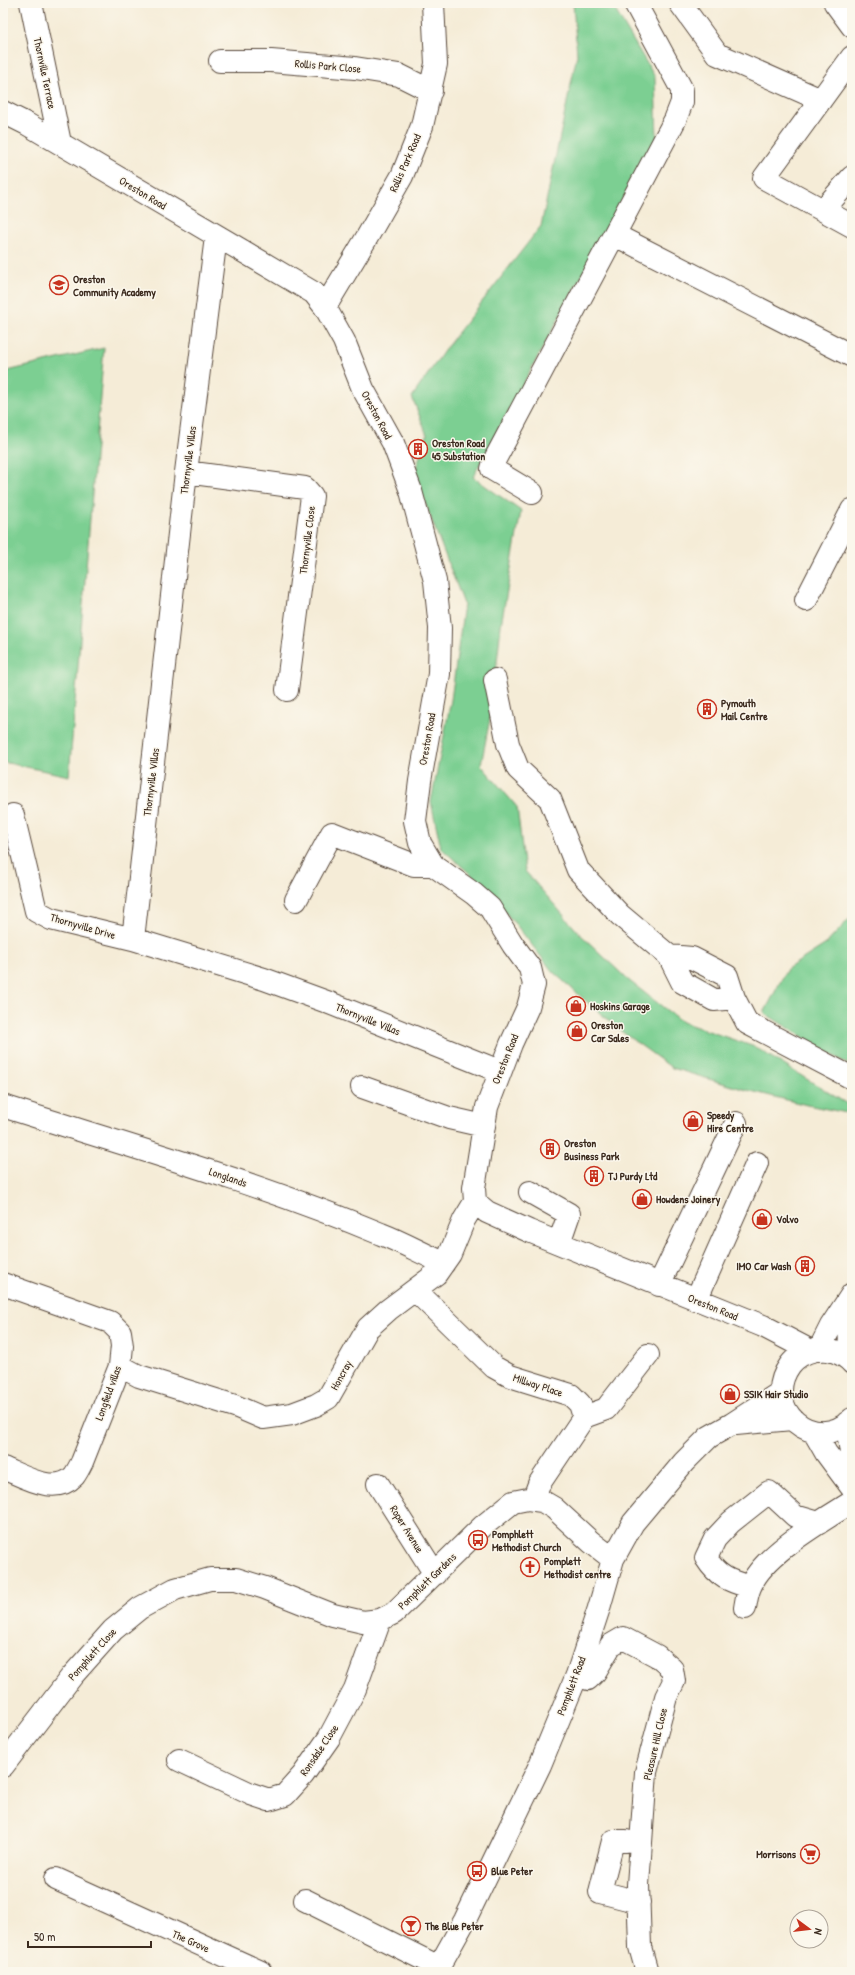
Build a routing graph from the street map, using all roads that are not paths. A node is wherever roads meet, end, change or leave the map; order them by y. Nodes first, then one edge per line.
1 (31, 3) edge
2 (433, 3) edge
3 (635, 3) edge
4 (680, 3) edge
5 (835, 3) edge
6 (852, 26) edge
7 (852, 57) edge
8 (220, 61) dead end
9 (432, 91) junction
10 (821, 100) junction
11 (3, 112) edge
12 (60, 143) junction
13 (852, 177) edge
14 (824, 210) junction
15 (852, 226) edge
16 (616, 235) junction
17 (216, 236) junction
18 (325, 307) junction
19 (852, 356) edge
20 (186, 472) junction
21 (532, 493) dead end
22 (852, 510) edge
23 (806, 600) dead end
24 (495, 680) dead end
25 (287, 690) dead end
26 (13, 815) dead end
27 (433, 865) junction
28 (296, 900) dead end
29 (132, 939) junction
30 (499, 1071) junction
31 (852, 1078) edge
32 (362, 1086) dead end
33 (6, 1107) dead end
34 (736, 1123) dead end
35 (484, 1126) junction
36 (757, 1164) dead end
37 (530, 1192) dead end
38 (470, 1211) junction
39 (559, 1244) junction
40 (447, 1259) junction
41 (3, 1284) edge
42 (659, 1285) junction
43 (415, 1290) junction
44 (851, 1297) edge
45 (696, 1300) junction
46 (763, 1326) junction
47 (815, 1350) junction
48 (648, 1355) dead end
49 (851, 1362) edge
50 (120, 1366) junction
51 (783, 1382) junction
52 (584, 1417) junction
53 (792, 1419) junction
54 (850, 1421) edge
55 (732, 1424) junction
56 (814, 1432) junction
57 (852, 1461) edge
58 (3, 1468) edge
59 (378, 1484) dead end
60 (852, 1488) edge
61 (534, 1500) junction
62 (852, 1502) edge
63 (819, 1523) junction
64 (614, 1559) junction
65 (435, 1574) junction
66 (210, 1579) joint
67 (750, 1587) junction
68 (744, 1608) dead end
69 (380, 1620) junction
70 (577, 1675) junction
71 (179, 1760) dead end
72 (3, 1766) edge
73 (626, 1841) dead end
74 (56, 1879) dead end
75 (305, 1900) dead end
76 (639, 1902) junction
77 (640, 1947) junction
78 (437, 1969) edge
79 (261, 1972) edge
80 (634, 1972) edge
81 (647, 1972) edge

1 - 12 street, Thornville Terrace
2 - 9 street, Rollis Park Road
3 - 16 street
4 - 10 street
5 - 6 street
7 - 10 street
8 - 9 street, Rollis Park Close
9 - 18 street, Rollis Park Road
10 - 14 street
11 - 12 street, Oreston Road
12 - 17 street, Oreston Road
13 - 14 street
14 - 15 street
16 - 19 street
16 - 21 street
17 - 18 street, Oreston Road
17 - 20 street, Thornyville Villas
18 - 27 street, Oreston Road
20 - 25 street, Thornyville Close
20 - 29 street, Thornyville Villas
22 - 23 street
24 - 31 street
26 - 29 street, Thornyville Drive
27 - 28 street
27 - 30 street, Oreston Road
29 - 30 street, Thornyville Villas
30 - 35 street, Oreston Road
32 - 35 street
33 - 40 street, Longlands
34 - 42 street
35 - 38 street, Oreston Road
36 - 45 street
37 - 39 street
38 - 39 street, Oreston Road
38 - 40 street, Honcray
39 - 42 street, Oreston Road
40 - 43 street, Honcray
41 - 50 street, Longfield villas
42 - 45 street, Oreston Road
43 - 50 street, Honcray
43 - 52 street, Millway Place
44 - 47 street
44 - 49 street
45 - 46 street, Oreston Road
46 - 47 street, Oreston Road
46 - 51 street
47 - 49 street, Oreston Road
47 - 51 street, Pomphlett Road
48 - 52 street
50 - 58 street, Longfield villas
51 - 53 street
51 - 55 street, Pomphlett Road
52 - 61 street
53 - 55 street, Pomphlett Road
53 - 56 street
54 - 56 street
54 - 57 street
55 - 64 street, Pomphlett Road
56 - 60 street
59 - 65 street, Roper Avenue
61 - 64 street, Pomphlett Gardens
61 - 65 street, Pomphlett Gardens
62 - 63 street
63 - 67 street
63 - 67 street
64 - 70 street, Pomphlett Road
65 - 69 street, Pomphlett Gardens
66 - 69 street, Pomphlett Gardens
66 - 72 street, Pomphlett Close
67 - 68 street
69 - 71 street, Ronsdale Close
70 - 76 street, Pleasure Hill Close
70 - 78 street, Pomphlett Road
73 - 76 street
74 - 79 street, The Grove
75 - 78 street
76 - 77 street, Pleasure Hill Close
77 - 80 street, Pleasure Hill Close
77 - 81 street, Pleasure Hill Close

